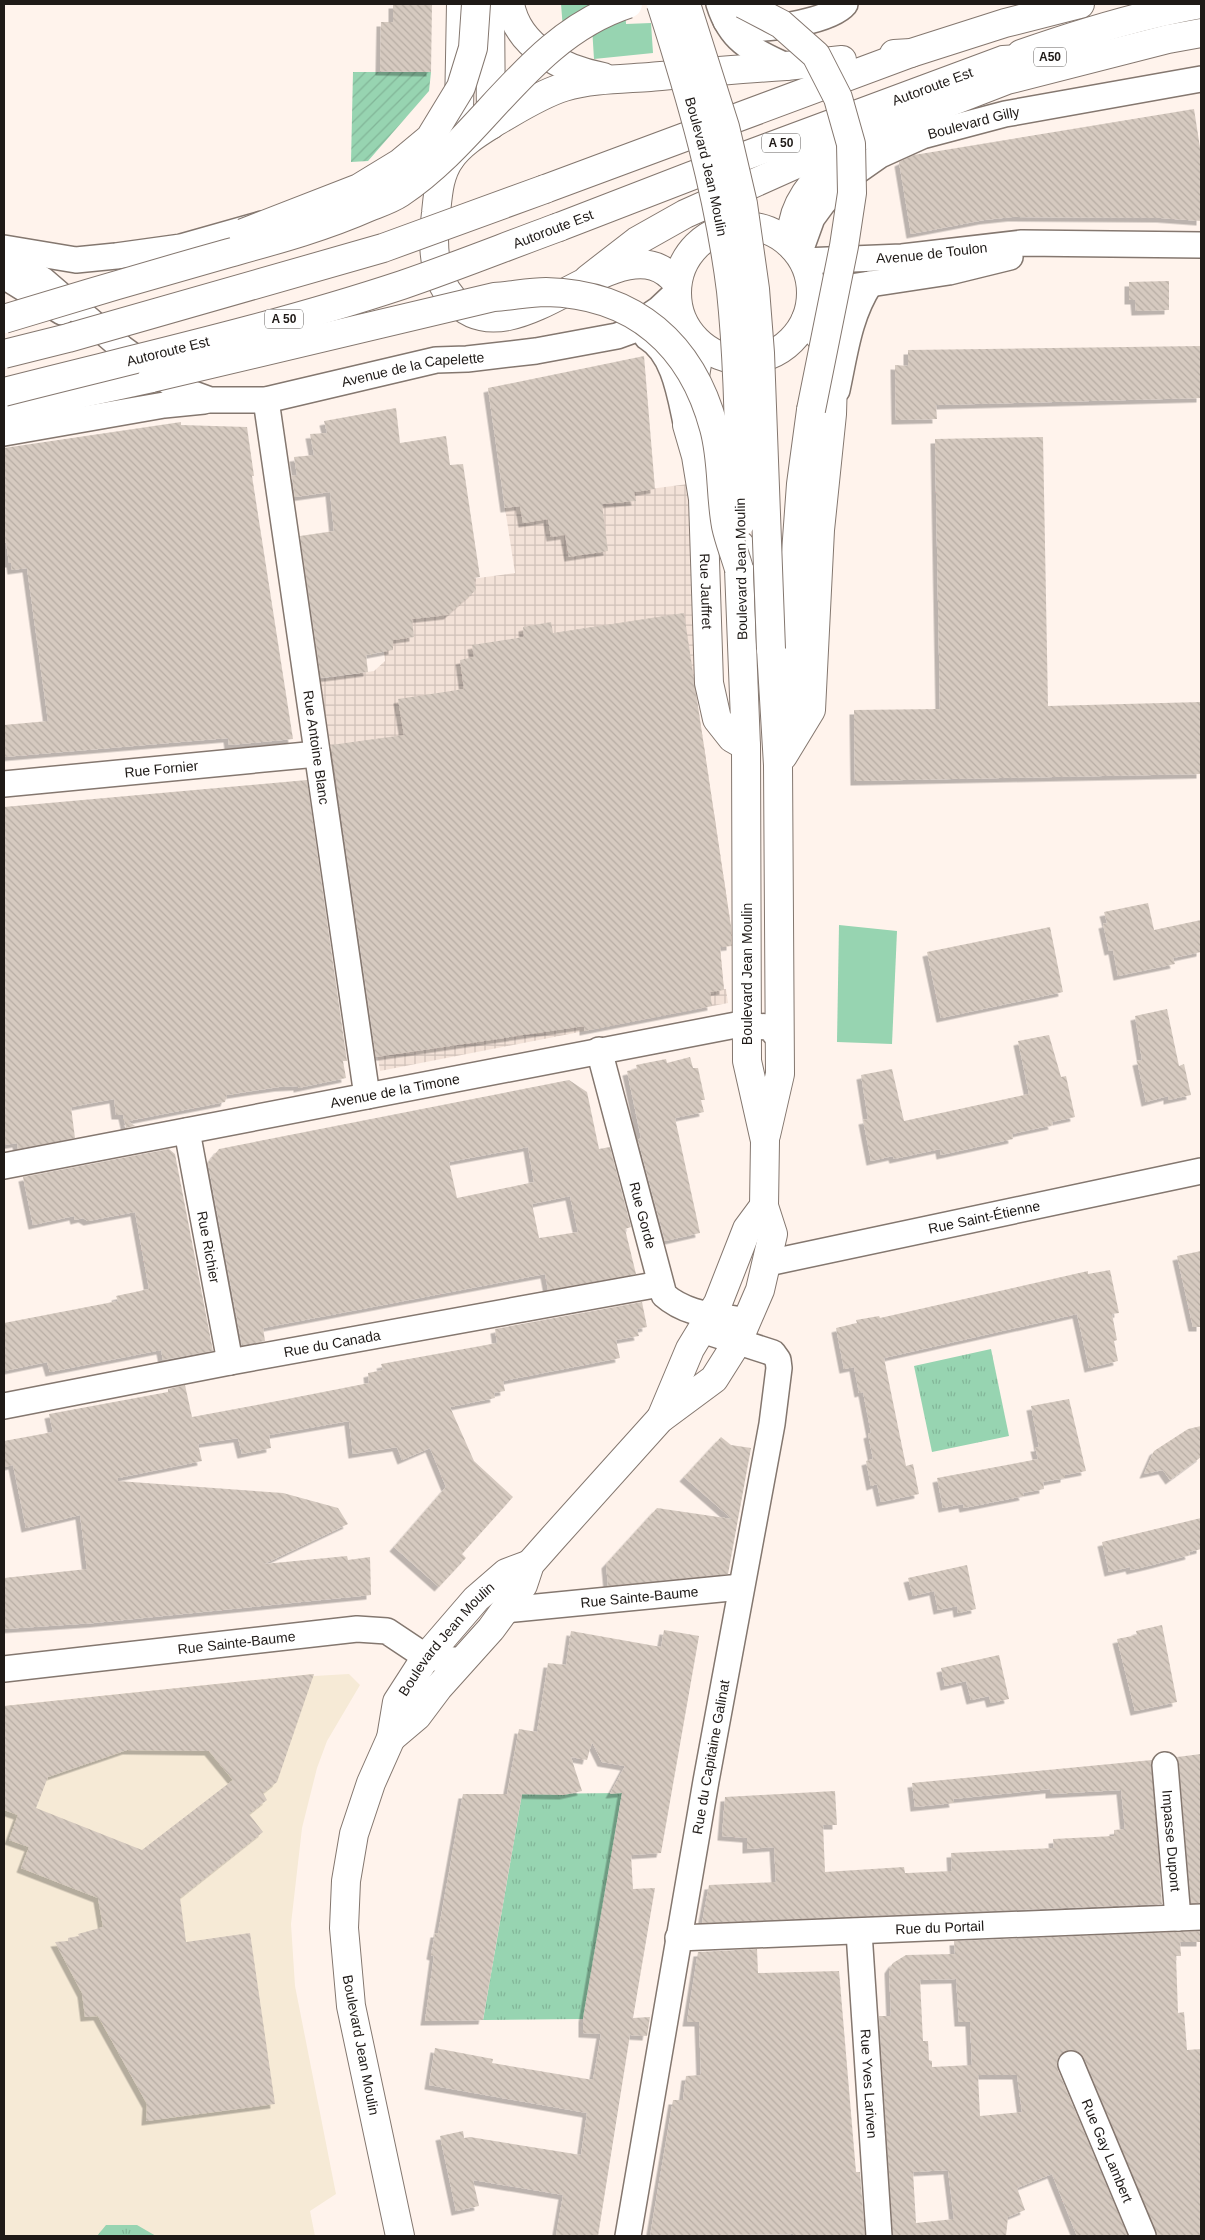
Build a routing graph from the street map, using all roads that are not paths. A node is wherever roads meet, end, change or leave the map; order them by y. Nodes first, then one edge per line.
1 (461, 4) edge
2 (476, 4) edge
3 (490, 4) edge
4 (510, 4) edge
5 (628, 4) edge
6 (661, 4) edge
7 (686, 4) edge
8 (845, 4) edge
9 (1080, 4) edge
10 (1201, 4) edge
11 (729, 10) edge
12 (1201, 33) edge
13 (911, 52) junction
14 (1096, 56) junction
15 (1003, 60) junction
16 (786, 66) junction
17 (617, 79) junction
18 (1200, 84) edge
19 (491, 125) junction
20 (879, 130) junction
21 (450, 159) junction
22 (1059, 244) junction
23 (1201, 245) edge
24 (4, 248) edge
25 (798, 254) junction
26 (4, 255) edge
27 (76, 260) junction
28 (4, 276) edge
29 (588, 279) junction
30 (131, 280) junction
31 (870, 284) junction
32 (36, 287) junction
33 (676, 288) junction
34 (808, 310) junction
35 (4, 319) edge
36 (617, 336) junction
37 (700, 344) junction
38 (4, 354) edge
39 (4, 392) edge
40 (210, 400) junction
41 (266, 400) junction
42 (4, 410) edge
43 (821, 412) junction
44 (686, 425) junction
45 (4, 433) edge
46 (739, 569) junction
47 (746, 746) junction
48 (317, 754) junction
49 (778, 765) junction
50 (4, 784) edge
51 (747, 1024) junction
52 (780, 1039) junction
53 (599, 1050) junction
54 (366, 1096) junction
55 (187, 1131) junction
56 (765, 1141) junction
57 (4, 1166) edge
58 (1201, 1171) edge
59 (764, 1206) junction
60 (768, 1263) junction
61 (660, 1284) junction
62 (706, 1323) junction
63 (743, 1331) junction
64 (230, 1362) junction
65 (4, 1406) edge
66 (660, 1419) junction
67 (530, 1564) junction
68 (741, 1587) junction
69 (506, 1610) junction
70 (426, 1656) junction
71 (462, 1661) junction
72 (4, 1669) edge
73 (391, 1738) junction
74 (1165, 1765) dead end
75 (1189, 1918) edge
76 (859, 1932) junction
77 (678, 1938) junction
78 (1071, 2064) dead end
79 (400, 2236) edge
80 (628, 2236) edge
81 (878, 2236) edge
82 (1143, 2236) edge

1 - 21 main road
2 - 30 main road, bridge
3 - 19 main road
4 - 17 main road
5 - 30 main road, bridge
6 - 46 main road, Boulevard Jean Moulin, bridge
7 - 49 main road, Boulevard Jean Moulin, bridge
8 - 11 street
9 - 13 main road
10 - 15 main road
11 - 16 street
11 - 43 main road, bridge
12 - 14 main road
13 - 16 main road
13 - 38 main road, bridge
14 - 15 main road, Autoroute Est / A50
14 - 20 main road
15 - 39 main road, Autoroute Est / A 50, bridge
16 - 17 main road
17 - 19 main road
18 - 25 street, Boulevard Gilly
19 - 21 main road
20 - 25 main road
20 - 29 main road
21 - 27 street
21 - 29 main road
22 - 23 street, Avenue de Toulon
22 - 25 street, Avenue de Toulon
22 - 31 street, Avenue de Toulon
24 - 27 street
25 - 33 main road
25 - 34 main road
26 - 32 street, Avenue de la Capelette
27 - 32 street
28 - 32 street, Avenue de la Capelette
29 - 33 main road
30 - 35 main road, bridge
31 - 34 street, Avenue de Toulon
31 - 43 street
32 - 40 street, Avenue de la Capelette
33 - 36 street, Avenue de la Capelette
33 - 37 main road
34 - 37 main road
34 - 43 main road
36 - 37 street, Avenue de la Capelette
36 - 41 street, Avenue de la Capelette
36 - 44 street, Rue Jauffret
37 - 44 main road, Rue Jauffret
40 - 41 street, Avenue de la Capelette
40 - 45 street, Avenue de la Capelette
41 - 48 street, Rue Antoine Blanc
42 - 46 main road, bridge
43 - 49 main road
44 - 47 main road, Rue Jauffret
46 - 47 main road, Boulevard Jean Moulin
47 - 51 main road, Boulevard Jean Moulin
48 - 50 street, Rue Fornier
48 - 54 street, Rue Antoine Blanc
49 - 52 main road, Boulevard Jean Moulin
51 - 52 street, Avenue de la Timone
51 - 53 street, Avenue de la Timone
51 - 56 main road, Boulevard Jean Moulin
52 - 56 main road, Boulevard Jean Moulin
53 - 54 street, Avenue de la Timone
53 - 61 street, Rue Gorde
54 - 55 street, Avenue de la Timone
55 - 57 street, Avenue de la Timone
55 - 64 street, Rue Richier
56 - 59 main road, Boulevard Jean Moulin
58 - 60 street, Rue Saint-Étienne
59 - 60 main road, Boulevard Jean Moulin
59 - 62 main road, Boulevard Jean Moulin
60 - 63 main road, Boulevard Jean Moulin
61 - 62 street, Rue Gorde
61 - 64 street, Rue du Canada
62 - 63 street, Rue du Capitaine Galinat
62 - 66 main road, Boulevard Jean Moulin
63 - 66 main road, Boulevard Jean Moulin
63 - 68 street, Rue du Capitaine Galinat
64 - 65 street, Rue du Canada
66 - 67 main road, Boulevard Jean Moulin
67 - 69 main road, Boulevard Jean Moulin
67 - 70 main road, Boulevard Jean Moulin
68 - 69 street, Rue Sainte-Baume
68 - 77 street, Rue du Capitaine Galinat
69 - 71 main road, Boulevard Jean Moulin
70 - 71 street, Rue Sainte-Baume
70 - 72 street, Rue Sainte-Baume
70 - 73 main road, Boulevard Jean Moulin
71 - 73 main road, Boulevard Jean Moulin
73 - 79 main road, Boulevard Jean Moulin
74 - 75 street, Impasse Dupont
75 - 76 street, Rue du Portail
76 - 77 street, Rue du Portail
76 - 81 street, Rue Yves Lariven
77 - 80 street, Rue du Capitaine Galinat
78 - 82 street, Rue Gay Lambert

